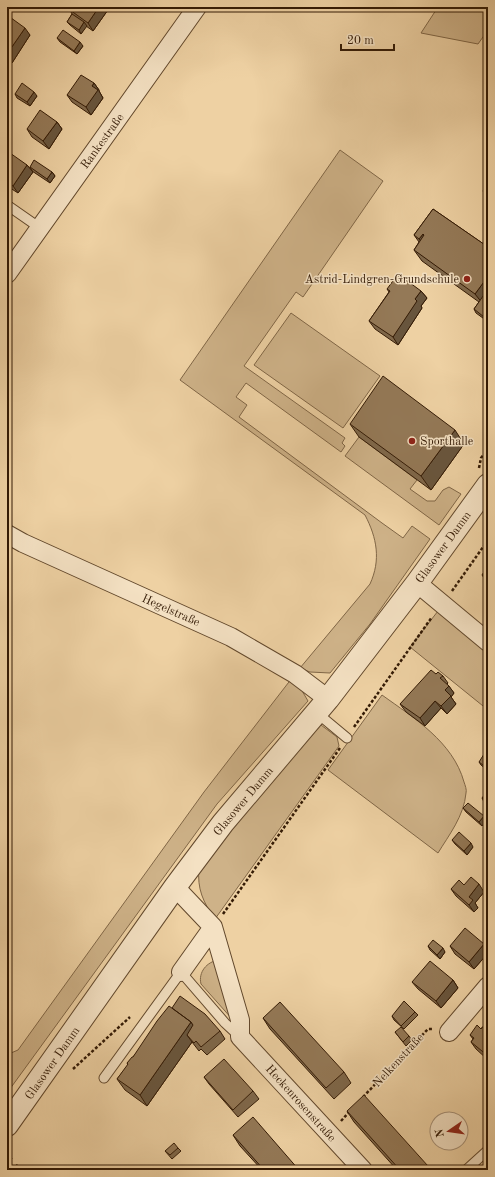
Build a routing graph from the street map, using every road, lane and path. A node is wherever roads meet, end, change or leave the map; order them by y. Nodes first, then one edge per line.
1 (197, 7) edge
2 (7, 205) edge
3 (40, 228) junction
4 (7, 274) edge
5 (488, 485) edge
6 (7, 534) edge
7 (488, 540) edge
8 (417, 583) junction
9 (442, 604) junction
10 (488, 642) edge
11 (323, 706) junction
12 (347, 738) junction
13 (175, 887) junction
14 (213, 927) junction
15 (181, 972) junction
16 (488, 986) edge
17 (135, 1013) dead end
18 (448, 1032) joint
19 (240, 1036) junction
20 (72, 1070) dead end
21 (104, 1078) dead end
22 (360, 1100) edge
23 (355, 1106) edge
24 (7, 1125) edge
25 (329, 1134) junction
26 (488, 1150) edge
27 (362, 1170) edge
28 (466, 1170) edge

1 - 3 street, Rankestraße
2 - 3 lane
3 - 4 street, Rankestraße
5 - 8 street, Glasower Damm
6 - 11 street, Hegelstraße
7 - 9 path
8 - 9 street
8 - 11 street, Glasower Damm
9 - 10 street
9 - 12 path
11 - 12 lane
11 - 13 street, Glasower Damm
12 - 14 path
13 - 14 street
13 - 24 street, Glasower Damm
14 - 15 street
14 - 19 street
15 - 19 lane, Heckenrosenstraße
15 - 21 lane
16 - 18 street
17 - 20 path
18 - 22 path, Nelkenstraße
19 - 25 street, Heckenrosenstraße
23 - 25 path
25 - 27 street, Heckenrosenstraße
26 - 28 lane

